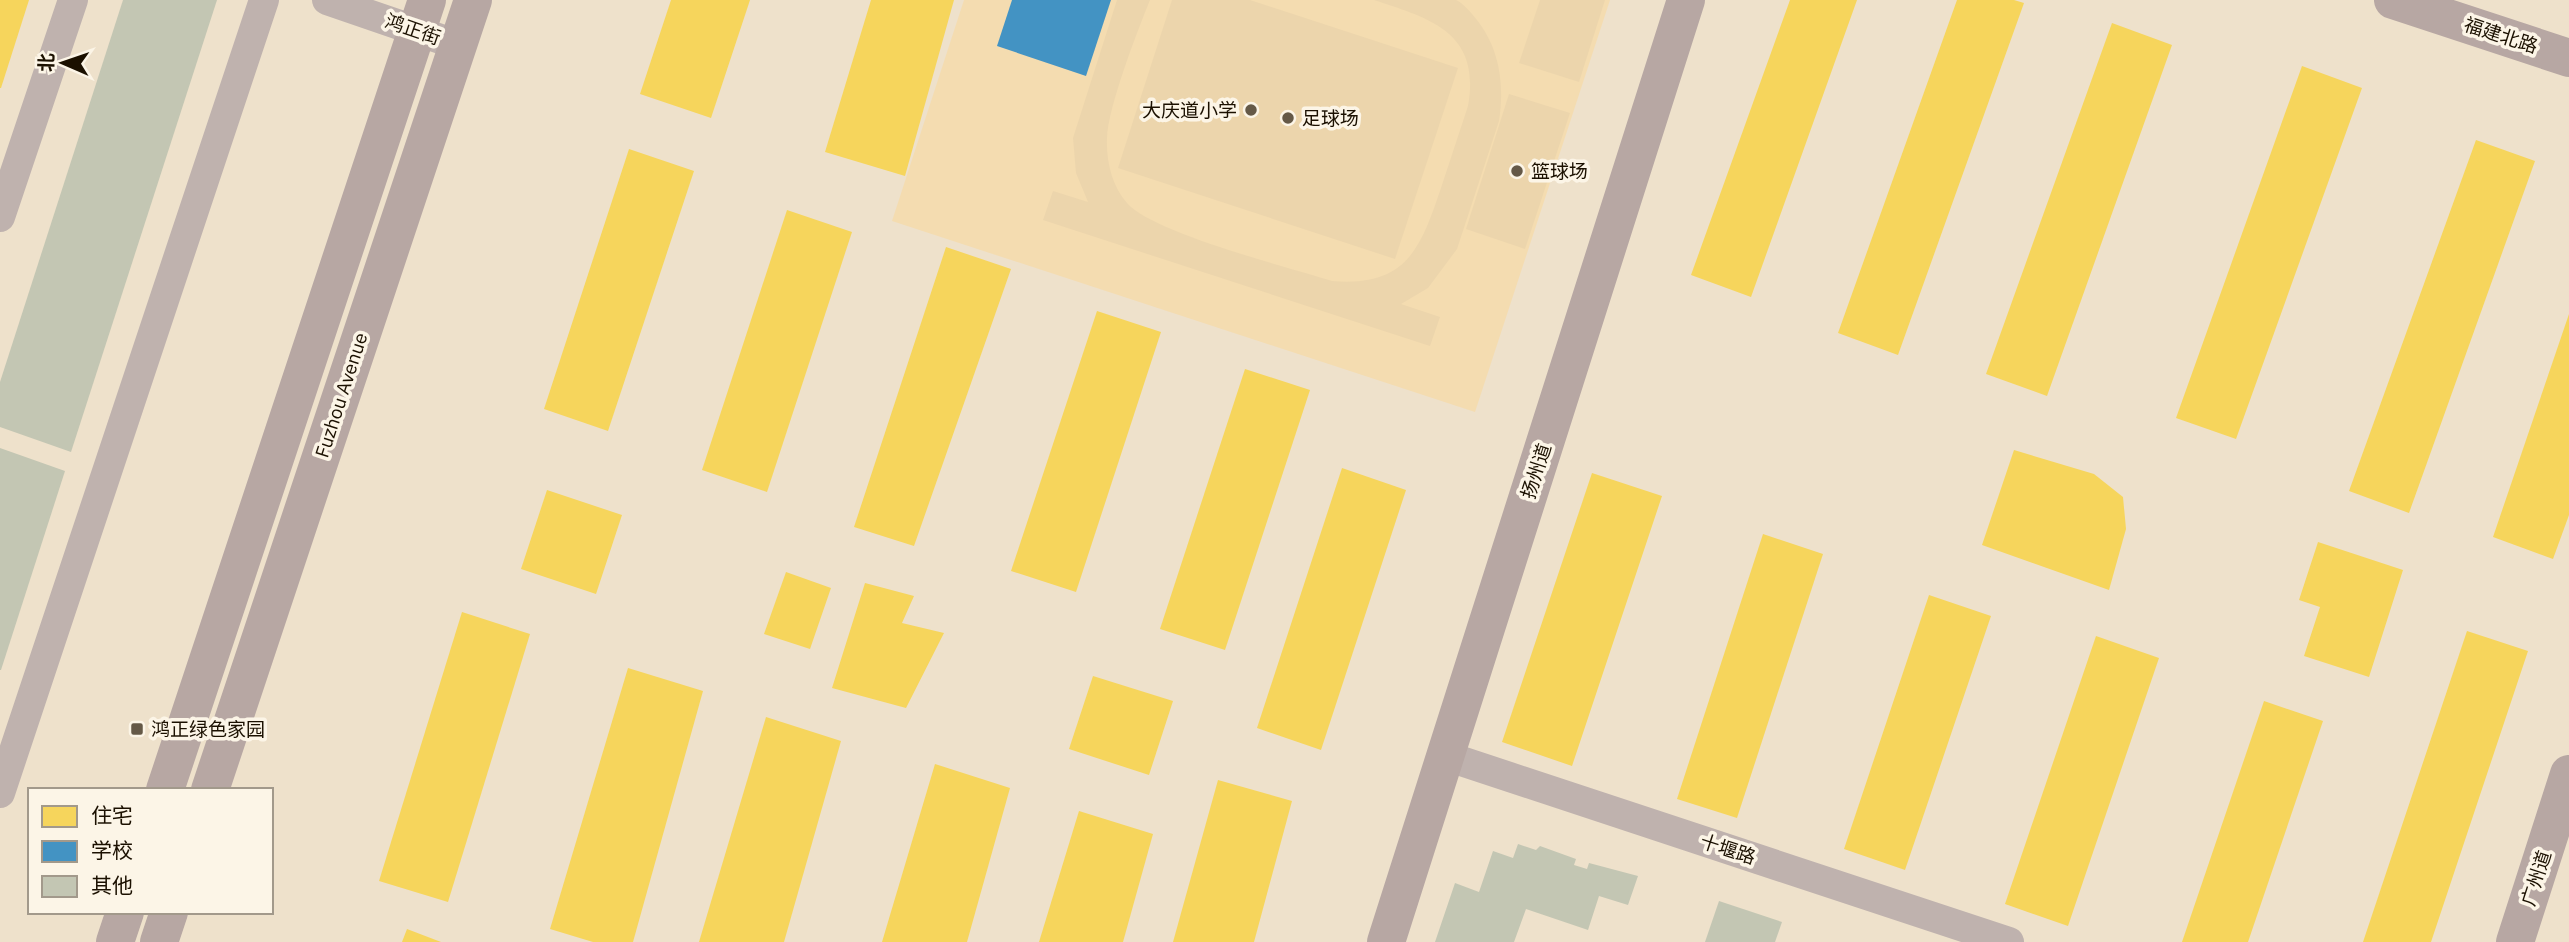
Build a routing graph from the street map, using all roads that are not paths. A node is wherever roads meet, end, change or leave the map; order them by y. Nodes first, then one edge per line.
1 (73, 0) edge
2 (264, 0) edge
3 (327, 0) edge
4 (473, 0) edge
5 (1686, 0) edge
6 (2393, 0) edge
7 (422, 15) edge
8 (458, 45) junction
9 (2569, 58) edge
10 (0, 217) edge
11 (1446, 756) junction
12 (2569, 774) edge
13 (166, 788) edge
14 (211, 788) edge
15 (0, 793) edge
16 (124, 914) edge
17 (168, 914) edge
18 (115, 942) edge
19 (159, 942) edge
20 (1386, 942) edge
21 (2009, 942) edge
22 (2515, 942) edge

1 - 10 street
2 - 15 street
3 - 7 street, 鸿正街
4 - 8 main road, Fuzhou Avenue
5 - 11 main road, 扬州道
6 - 9 main road, 福建北路
7 - 8 street, 鸿正街
7 - 13 main road
8 - 14 main road, Fuzhou Avenue
11 - 20 main road, 扬州道
11 - 21 street, 十堰路
12 - 22 main road, 广州道
16 - 18 main road
17 - 19 main road

